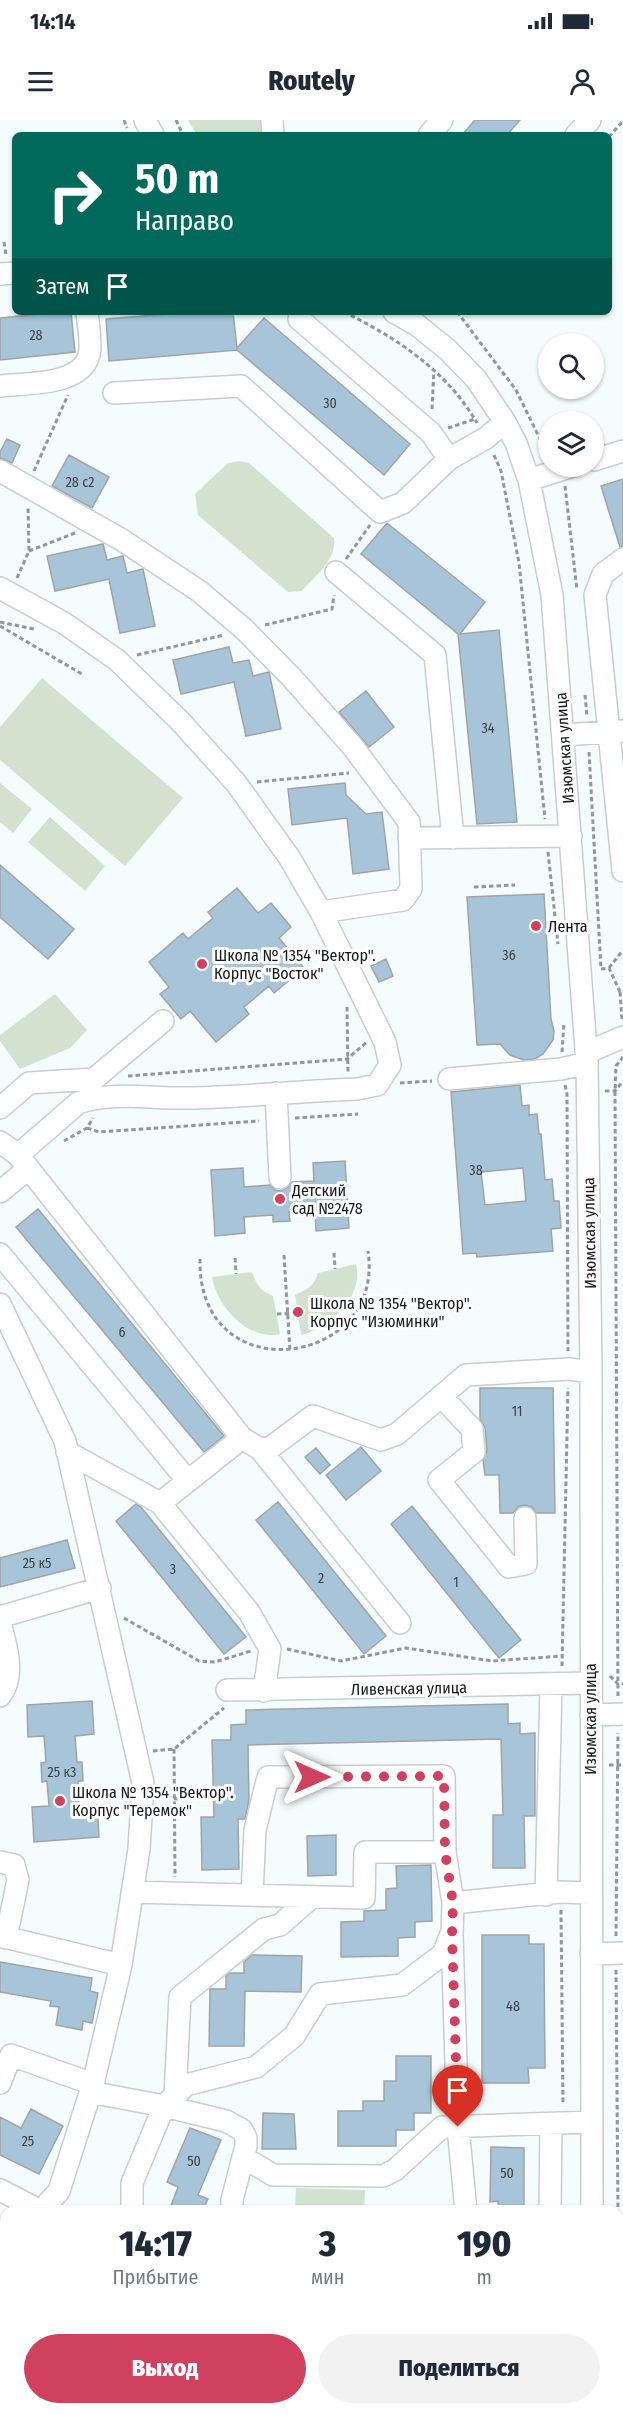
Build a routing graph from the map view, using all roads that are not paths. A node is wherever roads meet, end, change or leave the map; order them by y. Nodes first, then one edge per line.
1 (442, 120) edge
2 (590, 120) edge
3 (432, 132) edge
4 (579, 132) edge
5 (87, 315) edge
6 (406, 315) edge
7 (298, 319) dead end
8 (422, 319) edge
9 (0, 386) edge
10 (114, 393) dead end
11 (505, 422) junction
12 (623, 451) edge
13 (604, 457) edge
14 (449, 459) junction
15 (0, 471) edge
16 (538, 477) edge
17 (529, 480) junction
18 (623, 559) edge
19 (336, 572) road end
20 (0, 588) edge
21 (616, 731) edge
22 (564, 735) junction
23 (571, 836) junction
24 (410, 838) junction
25 (453, 838) junction
26 (623, 871) edge
27 (321, 912) junction
28 (163, 1021) dead end
29 (623, 1037) edge
30 (586, 1058) junction
31 (449, 1079) road end
32 (276, 1093) junction
33 (1, 1105) edge
34 (0, 1142) edge
35 (23, 1162) junction
36 (280, 1178) dead end
37 (0, 1192) edge
38 (0, 1254) edge
39 (0, 1304) edge
40 (591, 1372) junction
41 (441, 1396) junction
42 (251, 1444) junction
43 (67, 1452) junction
44 (188, 1481) junction
45 (160, 1503) junction
46 (525, 1518) dead end
47 (102, 1597) junction
48 (0, 1617) edge
49 (0, 1623) edge
50 (400, 1623) dead end
51 (591, 1683) junction
52 (556, 1685) junction
53 (0, 1696) edge
54 (621, 1714) edge
55 (591, 1715) junction
56 (445, 1852) junction
57 (0, 1862) edge
58 (132, 1892) junction
59 (591, 1893) junction
60 (553, 1894) junction
61 (252, 1895) junction
62 (312, 1897) junction
63 (453, 1903) junction
64 (452, 1934) junction
65 (3, 1937) edge
66 (619, 1953) edge
67 (591, 1954) junction
68 (121, 1965) junction
69 (0, 2083) edge
70 (92, 2088) junction
71 (169, 2101) junction
72 (591, 2122) junction
73 (557, 2123) junction
74 (458, 2127) junction
75 (243, 2157) junction
76 (0, 2190) edge
77 (29, 2205) edge
78 (46, 2205) edge
79 (132, 2205) edge
80 (232, 2205) edge
81 (465, 2205) edge
82 (550, 2205) edge
83 (592, 2205) edge

1 - 3 street
2 - 4 street
5 - 9 street
6 - 8 street, Изюмская улица
7 - 14 street
8 - 11 street, Изюмская улица
10 - 14 street
11 - 14 street
11 - 17 street, Изюмская улица
12 - 13 street
15 - 24 street
16 - 17 street
17 - 22 street, Изюмская улица
18 - 21 street
19 - 25 street
20 - 27 street
21 - 22 street
21 - 26 street
22 - 23 street, Изюмская улица
23 - 25 street
23 - 30 street, Изюмская улица
24 - 25 street
24 - 27 street
27 - 32 street
28 - 33 street
29 - 30 street
30 - 31 street
30 - 40 street, Изюмская улица
32 - 35 street
32 - 36 street
34 - 35 street
35 - 37 street
35 - 42 street
38 - 44 street
39 - 43 street
40 - 41 street
40 - 51 street, Изюмская улица
41 - 42 street
41 - 46 street
42 - 44 street
42 - 50 street
43 - 45 street
43 - 47 street
44 - 45 street
45 - 52 street, Ливенская улица
47 - 48 street
47 - 58 street
49 - 53 street
51 - 52 street, Ливенская улица
51 - 55 street, Изюмская улица
52 - 60 street
54 - 55 street
55 - 59 street, Изюмская улица
56 - 61 street
56 - 62 street
56 - 63 street
57 - 65 street
58 - 61 street
58 - 68 street
59 - 60 street
59 - 67 street, Изюмская улица
60 - 63 street
61 - 62 street
62 - 71 street
63 - 64 street
64 - 71 street
64 - 74 street
65 - 68 street
66 - 67 street
67 - 72 street, Изюмская улица
68 - 70 street
69 - 70 street
70 - 71 street
70 - 78 street
71 - 75 street
71 - 79 street
72 - 73 street
72 - 83 street, Изюмская улица
73 - 74 street
73 - 82 street
74 - 75 street
74 - 81 street
75 - 80 street
76 - 77 street

